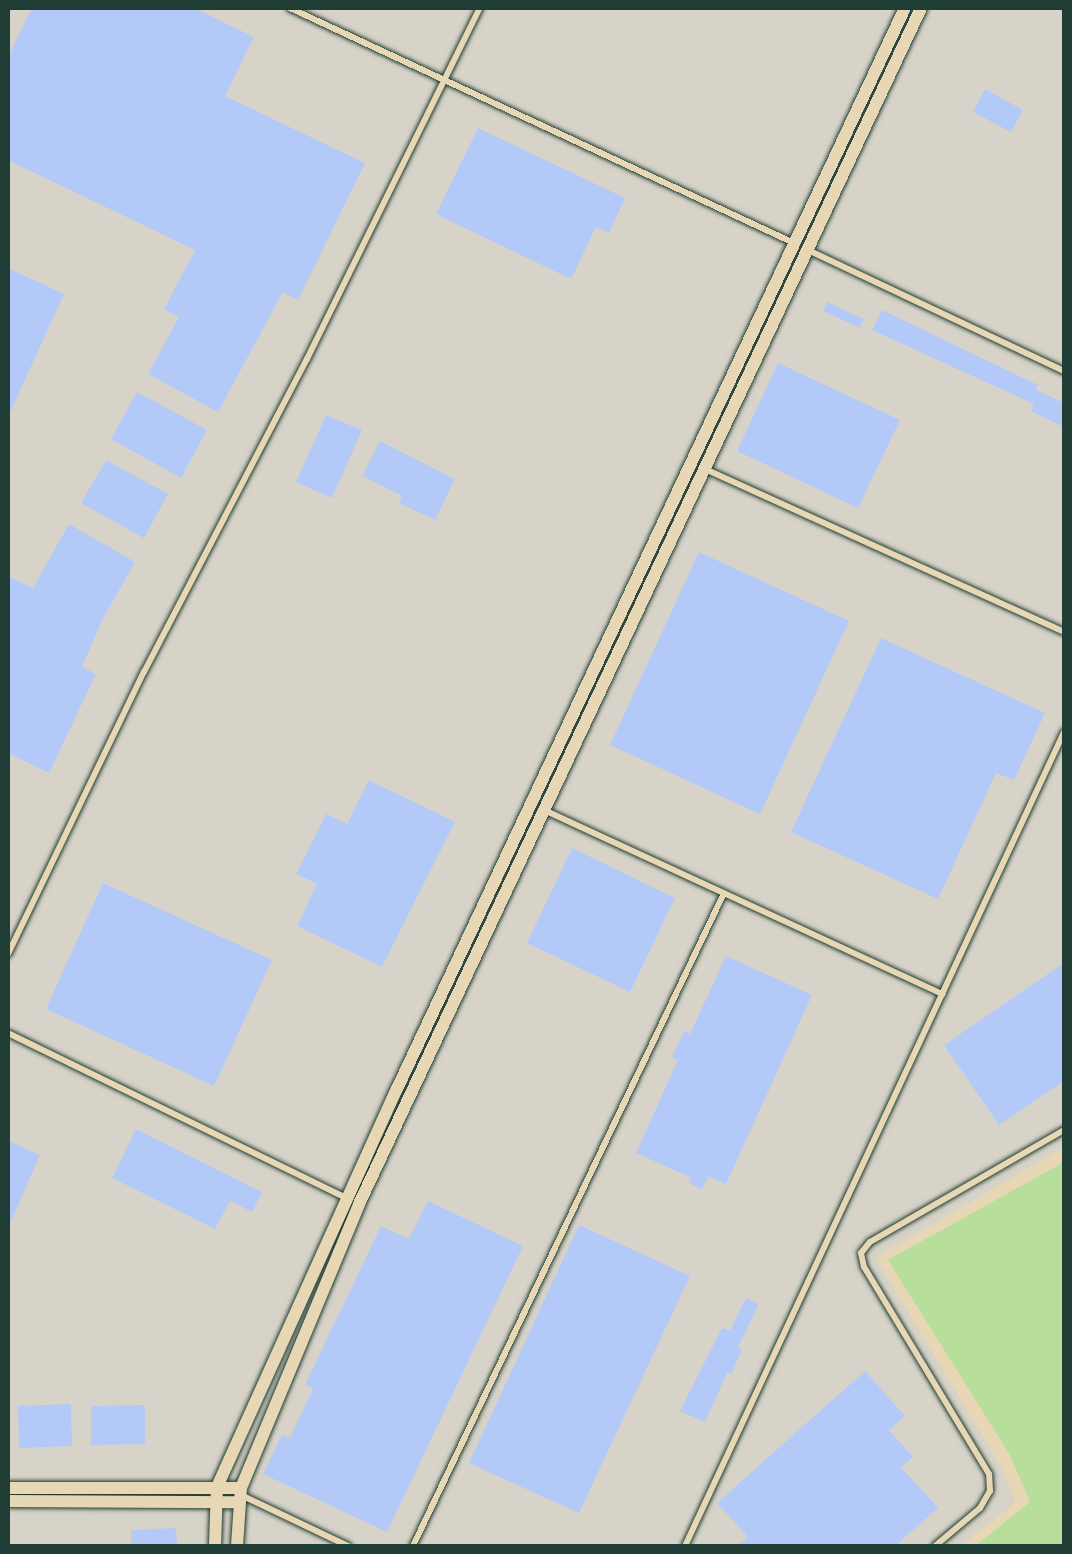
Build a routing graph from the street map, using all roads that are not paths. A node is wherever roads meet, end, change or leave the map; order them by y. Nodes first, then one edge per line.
1 (290, 8) edge
2 (480, 8) edge
3 (905, 8) edge
4 (921, 8) edge
5 (445, 81) junction
6 (799, 246) junction
7 (1064, 371) edge
8 (704, 469) junction
9 (1064, 632) edge
10 (1064, 732) edge
11 (543, 810) junction
12 (724, 893) junction
13 (8, 954) edge
14 (943, 994) junction
15 (8, 1033) edge
16 (1064, 1130) edge
17 (353, 1202) junction
18 (217, 1486) junction
19 (8, 1488) edge
20 (239, 1494) junction
21 (8, 1501) edge
22 (214, 1502) junction
23 (215, 1546) edge
24 (237, 1546) edge
25 (348, 1546) edge
26 (413, 1546) edge
27 (685, 1546) edge
28 (935, 1546) edge

1 - 5 lane
2 - 5 lane
3 - 6 street
4 - 6 street
5 - 6 lane
5 - 13 lane
6 - 7 lane
6 - 8 street
6 - 17 street
8 - 9 lane
8 - 11 street
10 - 14 lane
11 - 12 lane
11 - 17 street
12 - 14 lane
12 - 26 lane
14 - 27 lane
15 - 17 lane
16 - 28 lane
17 - 18 street
17 - 20 street
18 - 19 street
18 - 20 street
18 - 22 street
20 - 22 street
20 - 24 street
20 - 25 lane
21 - 22 street
22 - 23 street

